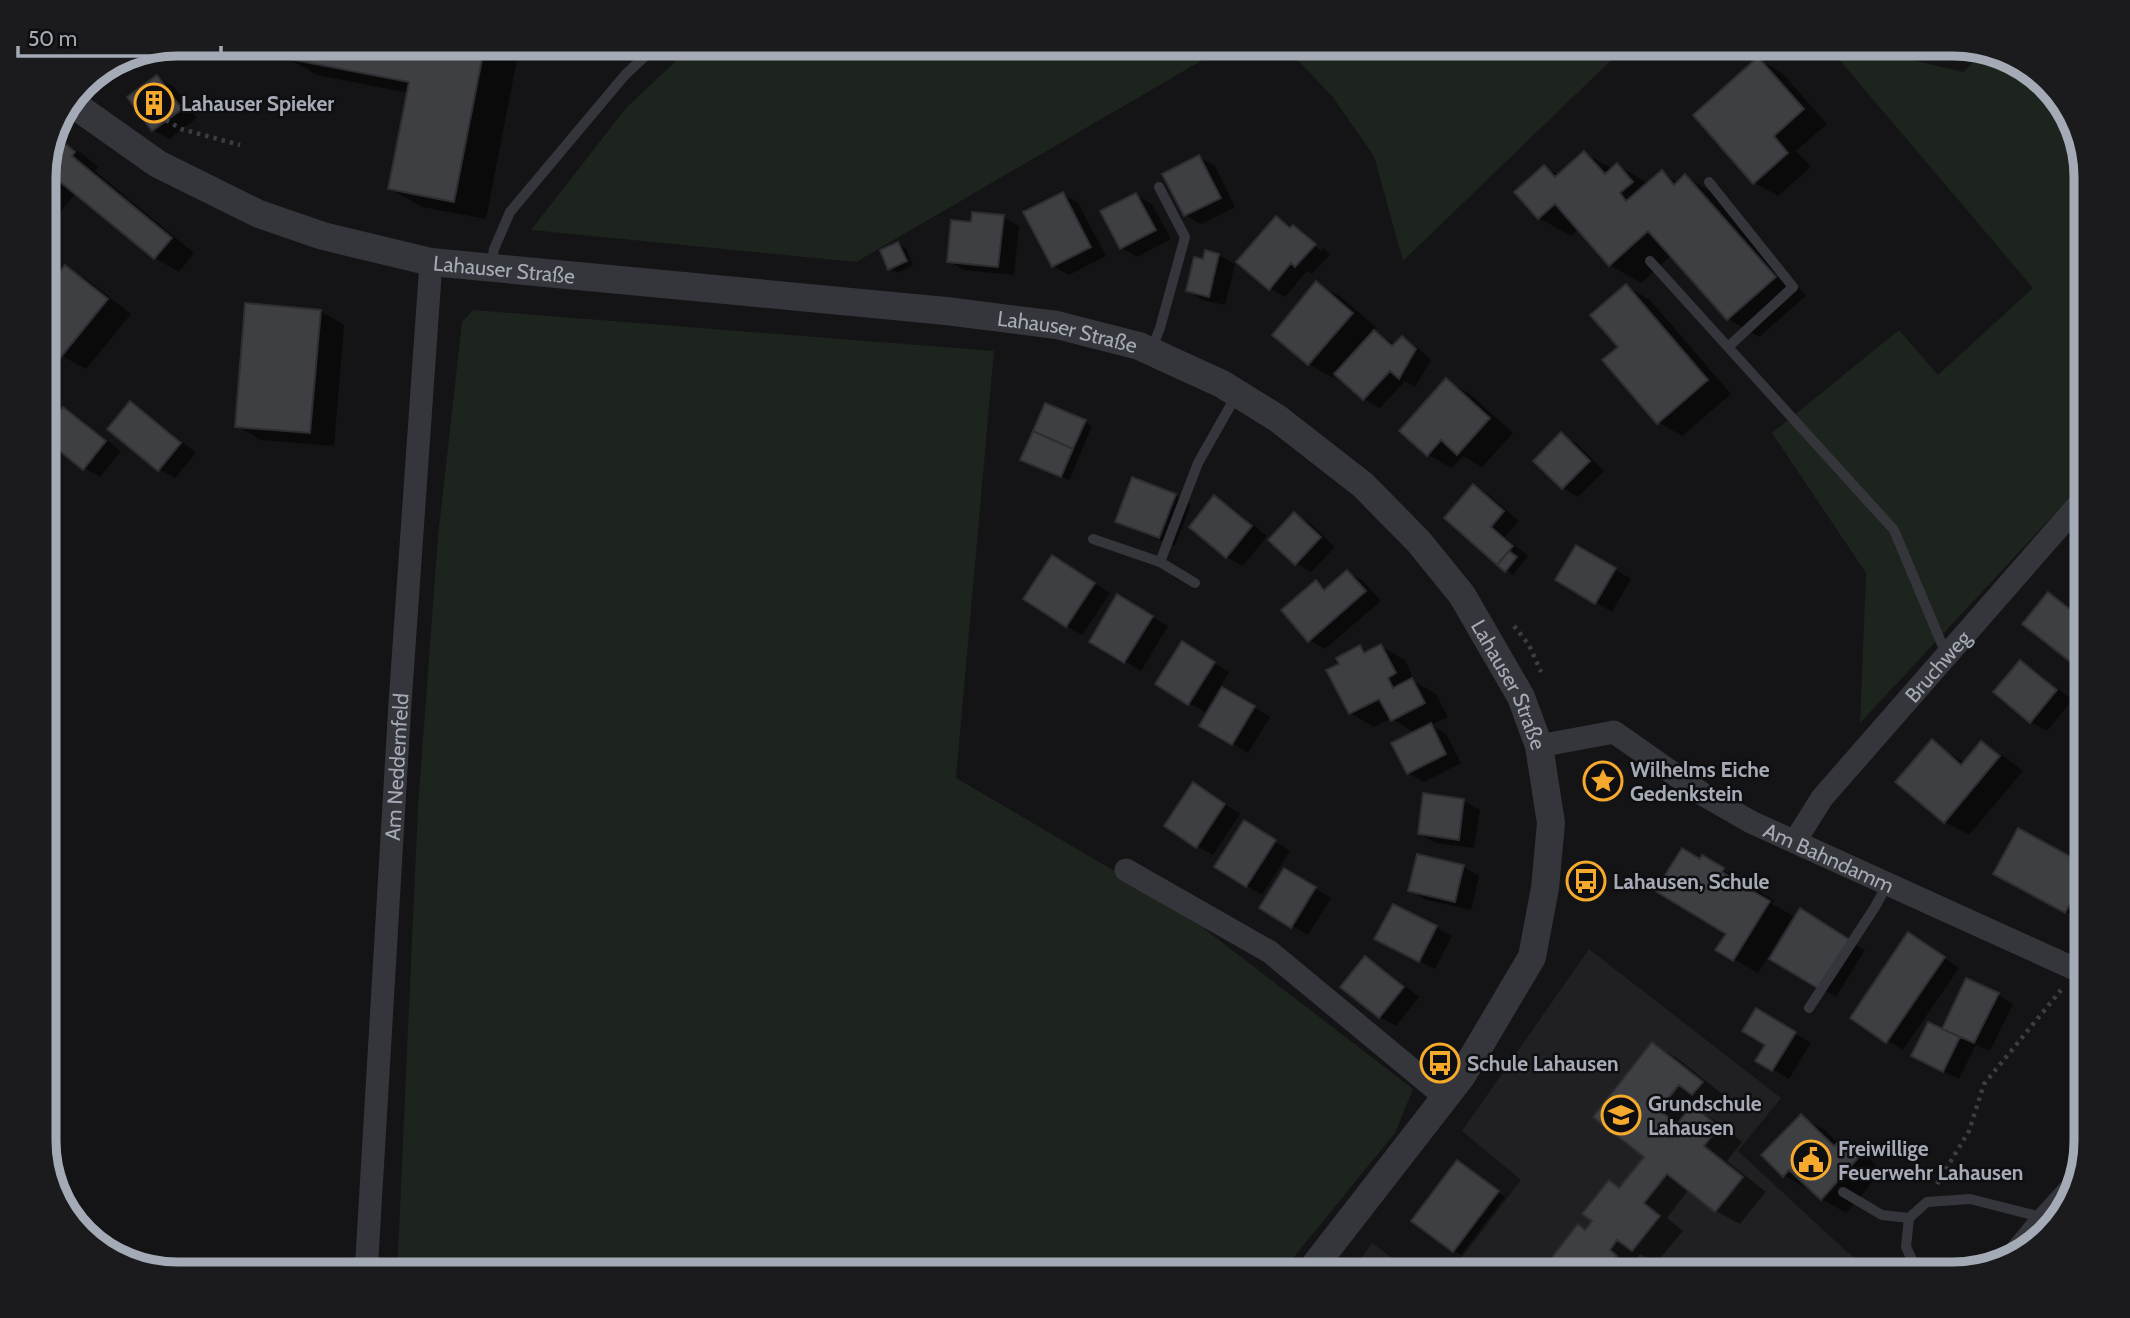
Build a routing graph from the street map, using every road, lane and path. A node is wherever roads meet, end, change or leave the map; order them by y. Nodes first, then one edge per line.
1 (645, 56) edge
2 (78, 108) edge
3 (166, 120) dead end
4 (240, 145) dead end
5 (1710, 182) dead end
6 (1159, 187) dead end
7 (1650, 261) dead end
8 (431, 262) junction
9 (490, 269) junction
10 (1728, 347) junction
11 (1151, 352) junction
12 (1237, 394) junction
13 (2074, 510) edge
14 (1093, 539) dead end
15 (1160, 562) junction
16 (1195, 583) dead end
17 (1947, 654) junction
18 (1539, 746) junction
19 (1796, 841) junction
20 (1126, 870) dead end
21 (1887, 885) junction
22 (2074, 968) edge
23 (2074, 981) edge
24 (1809, 1008) dead end
25 (1445, 1097) junction
26 (2066, 1184) edge
27 (1843, 1192) dead end
28 (1927, 1202) junction
29 (2037, 1216) junction
30 (1909, 1218) junction
31 (2011, 1248) edge
32 (367, 1262) edge
33 (1317, 1262) edge
34 (1913, 1262) edge

1 - 9 lane
2 - 8 street, Lahauser Straße
3 - 4 path
5 - 10 lane
6 - 11 lane
7 - 10 lane
8 - 9 street, Lahauser Straße
8 - 32 street, Am Neddernfeld
9 - 11 street, Lahauser Straße
10 - 17 lane
11 - 12 street, Lahauser Straße
12 - 15 lane
12 - 18 street, Lahauser Straße
13 - 17 street, Bruchweg
14 - 15 lane
15 - 16 lane
17 - 19 street, Bruchweg
18 - 19 street, Am Bahndamm
18 - 25 street, Lahauser Straße
19 - 21 street, Am Bahndamm
20 - 25 street
21 - 22 street, Am Bahndamm
21 - 24 lane
23 - 28 path
25 - 33 street, Lahauser Straße
26 - 29 lane
27 - 30 lane
28 - 29 lane
28 - 30 lane
29 - 31 lane
30 - 34 lane

